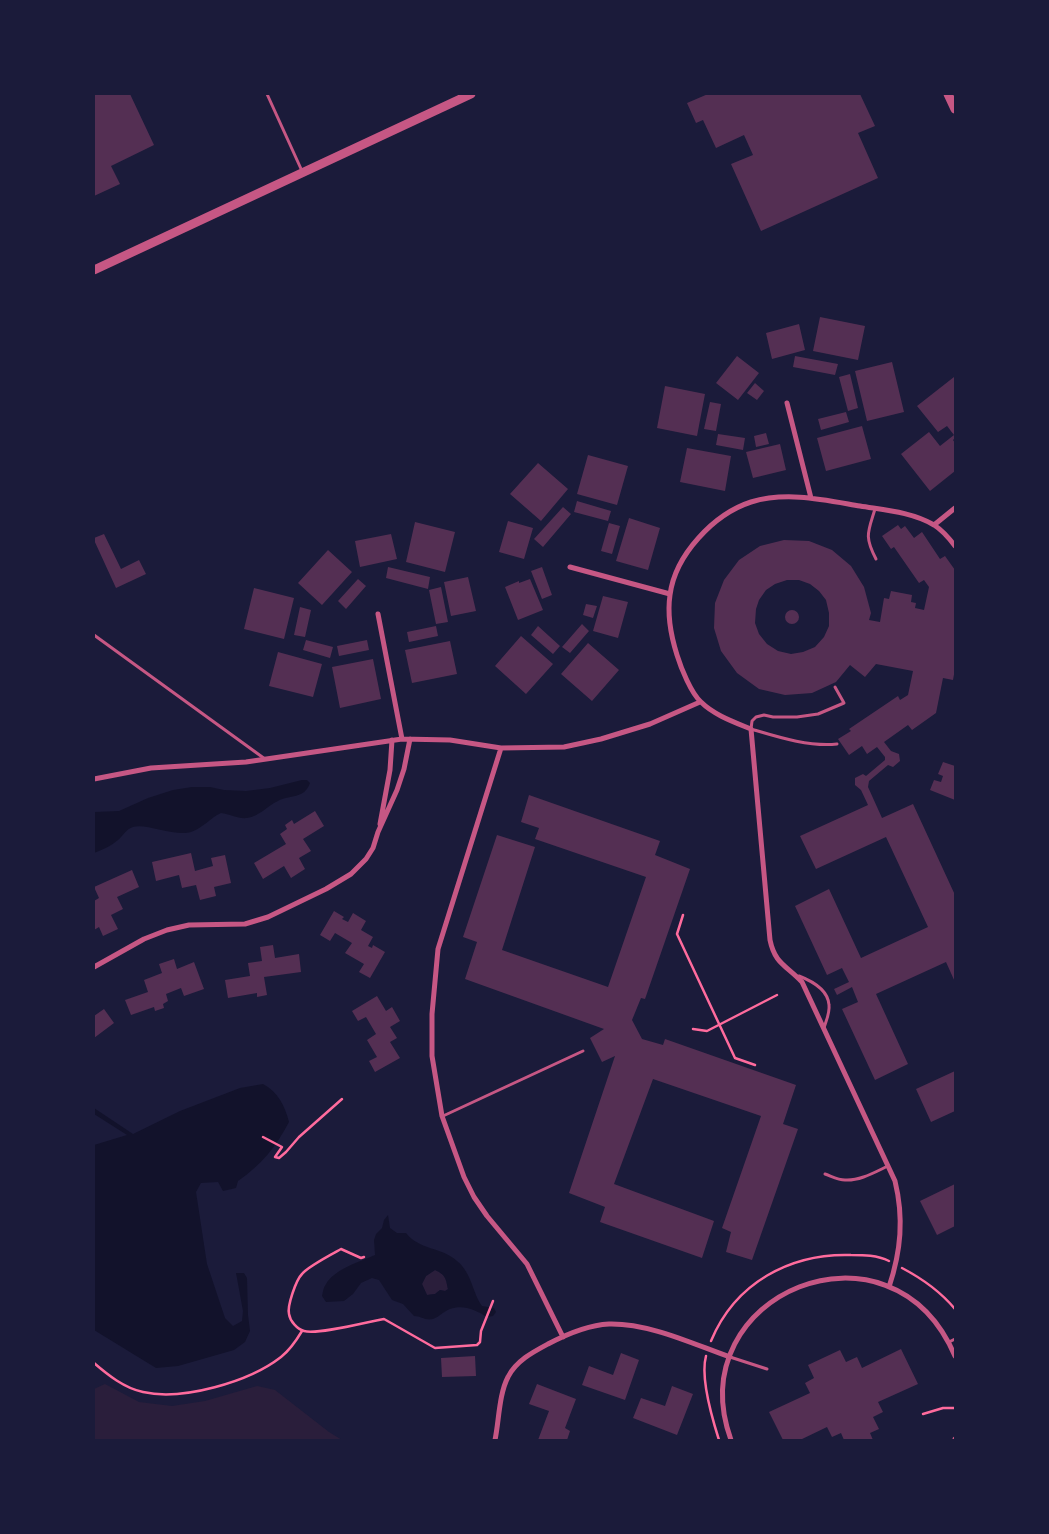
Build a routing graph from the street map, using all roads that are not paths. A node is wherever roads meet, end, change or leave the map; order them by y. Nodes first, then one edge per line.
1 (267, 94) edge
2 (471, 94) edge
3 (948, 94) edge
4 (955, 109) edge
5 (302, 172) junction
6 (94, 270) edge
7 (787, 402) dead end
8 (811, 498) junction
9 (955, 508) edge
10 (876, 509) junction
11 (934, 524) junction
12 (955, 546) edge
13 (876, 559) dead end
14 (570, 567) dead end
15 (670, 594) junction
16 (378, 614) dead end
17 (94, 635) edge
18 (835, 687) dead end
19 (700, 702) junction
20 (751, 729) junction
21 (402, 739) junction
22 (410, 739) junction
23 (392, 740) junction
24 (837, 744) dead end
25 (502, 748) junction
26 (266, 760) junction
27 (94, 779) edge
28 (378, 832) junction
29 (94, 967) edge
30 (795, 975) junction
31 (824, 1029) junction
32 (583, 1051) dead end
33 (442, 1116) junction
34 (888, 1166) junction
35 (825, 1174) dead end
36 (889, 1287) junction
37 (563, 1337) junction
38 (955, 1339) edge
39 (949, 1342) junction
40 (955, 1356) edge
41 (730, 1357) junction
42 (767, 1369) dead end
43 (495, 1440) edge
44 (731, 1440) edge

1 - 5 lane
2 - 5 street
3 - 4 street
5 - 6 street
7 - 8 street
8 - 10 street
8 - 15 street
9 - 11 street
10 - 11 street
10 - 13 lane
11 - 12 street
14 - 15 street
15 - 19 street
16 - 21 street
17 - 26 lane
18 - 20 lane
19 - 20 street
19 - 25 street
20 - 24 lane
20 - 30 street
21 - 22 street
21 - 23 street
22 - 25 street
22 - 28 street
23 - 26 street
23 - 28 street
25 - 33 street
26 - 27 street
28 - 29 street
30 - 31 street
30 - 31 lane
31 - 34 street
32 - 33 lane
33 - 37 street
34 - 35 lane
34 - 36 street
36 - 39 street
36 - 41 street
37 - 41 street
37 - 43 street
38 - 39 lane
39 - 40 street
41 - 42 lane
41 - 44 street

